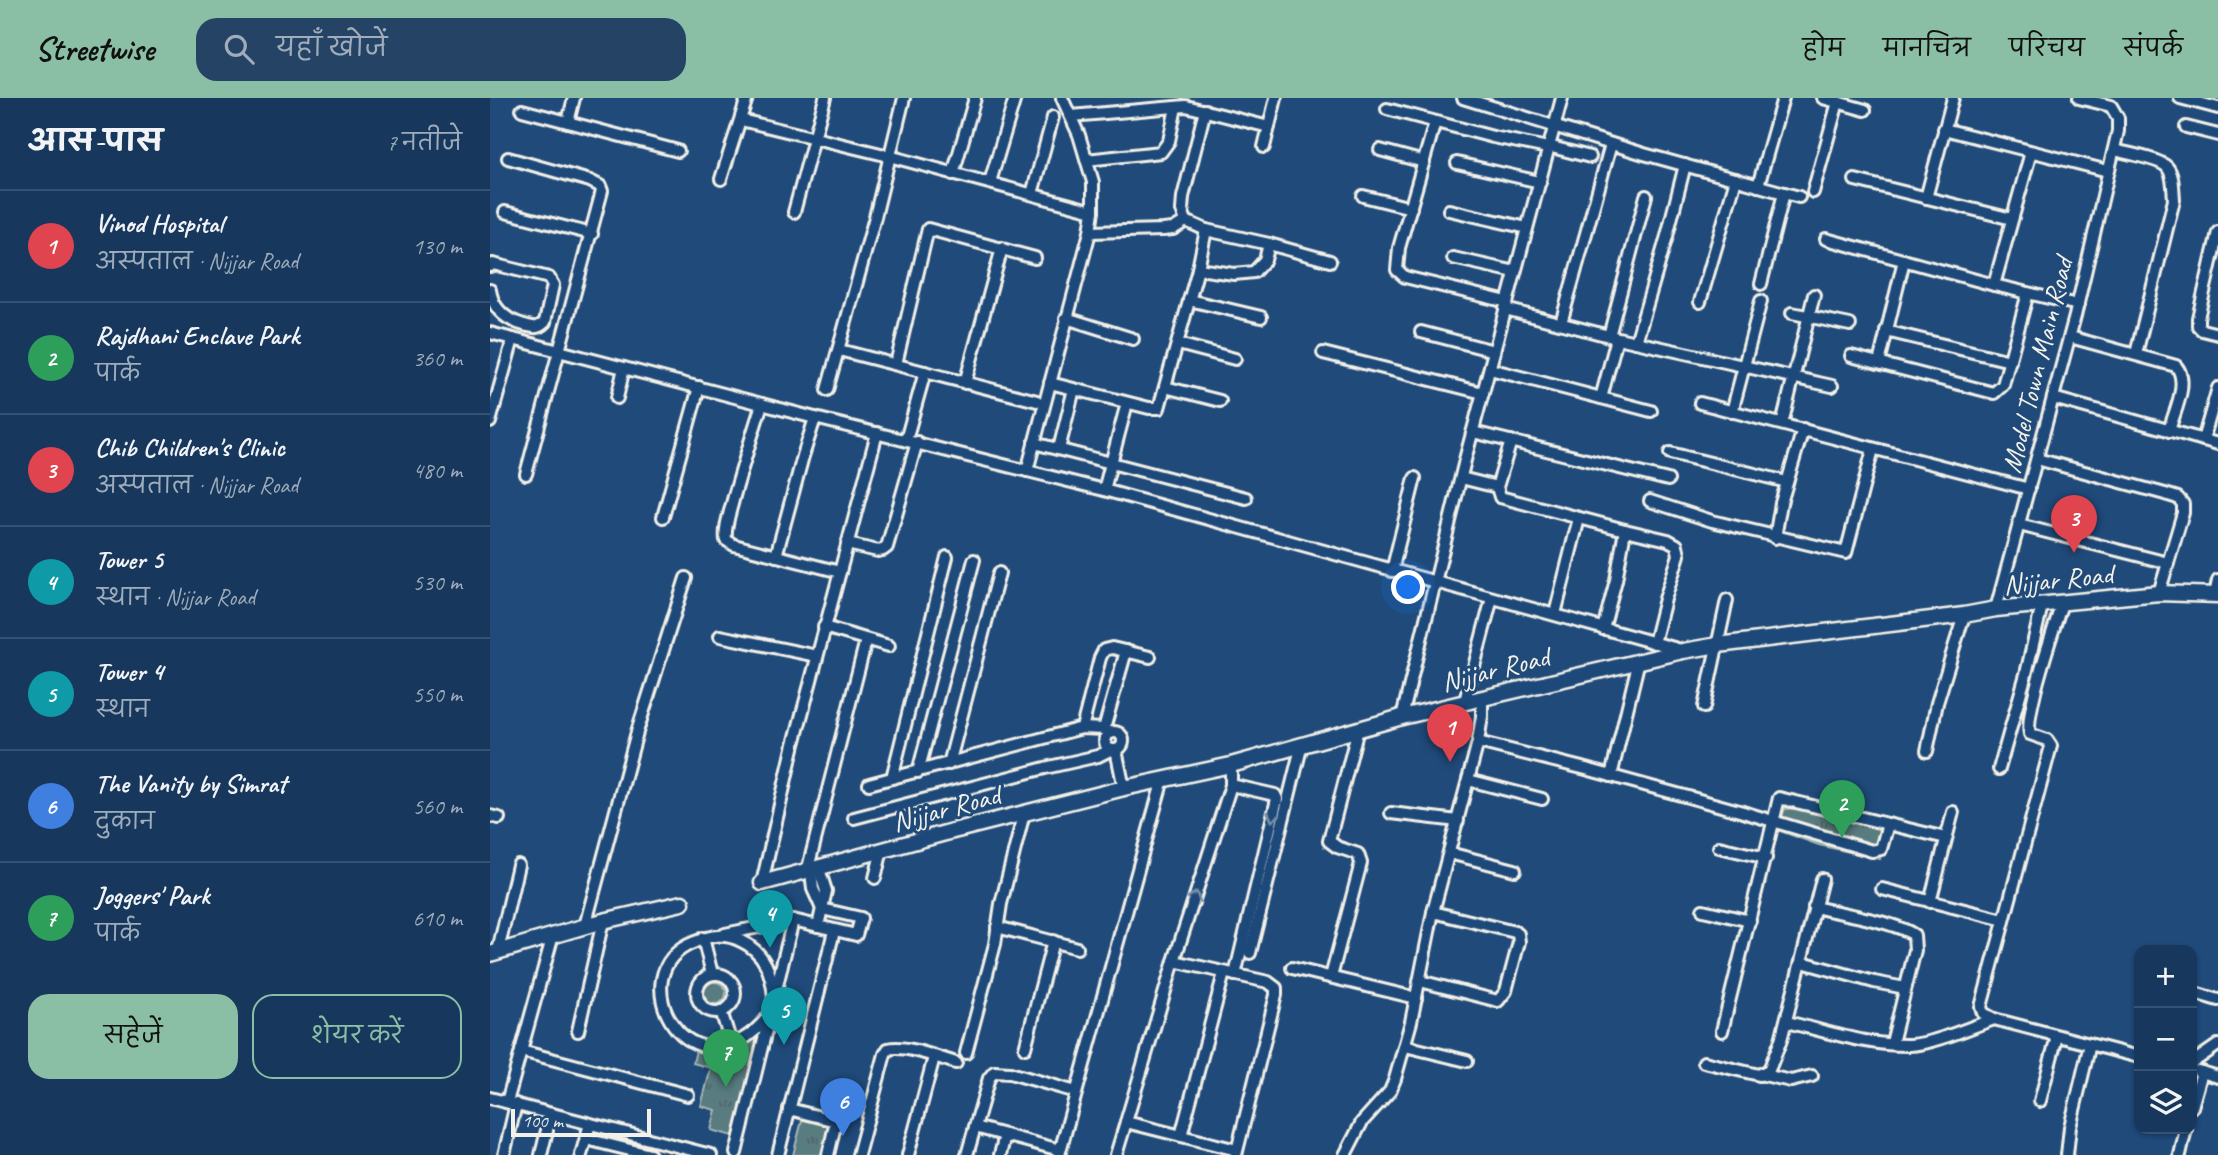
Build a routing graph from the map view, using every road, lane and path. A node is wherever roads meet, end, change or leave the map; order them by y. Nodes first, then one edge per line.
1 (574, 98) edge
2 (747, 98) edge
3 (825, 98) edge
4 (904, 98) edge
5 (975, 98) edge
6 (1015, 98) edge
7 (1062, 98) edge
8 (1276, 98) edge
9 (1463, 98) edge
10 (1562, 98) edge
11 (1783, 98) edge
12 (1823, 98) edge
13 (2079, 98) edge
14 (2180, 98) edge
15 (1950, 99) edge
16 (1838, 102) junction
17 (1183, 104) edge
18 (2218, 108) edge
19 (1387, 109) dead end
20 (522, 110) dead end
21 (1205, 110) junction
22 (1865, 110) dead end
23 (1071, 116) junction
24 (1053, 117) dead end
25 (741, 120) junction
26 (568, 122) junction
27 (1435, 122) junction
28 (1554, 125) junction
29 (1269, 127) junction
30 (2186, 127) dead end
31 (1944, 129) junction
32 (2218, 135) edge
33 (813, 137) junction
34 (1611, 144) junction
35 (1264, 147) dead end
36 (1548, 147) junction
37 (1380, 150) dead end
38 (2114, 150) junction
39 (678, 151) dead end
40 (2031, 152) junction
41 (889, 156) junction
42 (1590, 157) dead end
43 (508, 159) dead end
44 (1086, 160) junction
45 (1424, 162) junction
46 (1457, 163) dead end
47 (1685, 165) junction
48 (2108, 171) junction
49 (953, 174) junction
50 (1736, 178) junction
51 (721, 179) dead end
52 (1854, 180) dead end
53 (990, 182) junction
54 (1539, 182) junction
55 (1758, 186) junction
56 (1813, 192) dead end
57 (1784, 193) junction
58 (1032, 194) junction
59 (1363, 196) dead end
60 (1646, 196) dead end
61 (1799, 197) dead end
62 (1926, 198) junction
63 (1411, 208) junction
64 (1449, 210) dead end
65 (1093, 211) junction
66 (505, 212) dead end
67 (794, 212) dead end
68 (2012, 219) junction
69 (1186, 221) junction
70 (1527, 228) junction
71 (1206, 230) junction
72 (1090, 232) junction
73 (2218, 233) edge
74 (592, 234) junction
75 (1826, 239) dead end
76 (1269, 244) junction
77 (1002, 248) junction
78 (1035, 258) dead end
79 (1454, 258) dead end
80 (1904, 260) junction
81 (1330, 261) dead end
82 (490, 266) edge
83 (1198, 269) junction
84 (1515, 272) junction
85 (1761, 284) dead end
86 (1994, 285) junction
87 (490, 290) edge
88 (2028, 293) junction
89 (1814, 295) dead end
90 (1189, 300) junction
91 (1761, 301) dead end
92 (1700, 302) dead end
93 (1506, 305) junction
94 (2078, 305) junction
95 (1793, 313) dead end
96 (1808, 316) junction
97 (1261, 317) dead end
98 (1066, 318) junction
99 (1560, 323) junction
100 (1850, 325) dead end
101 (535, 328) junction
102 (1886, 331) junction
103 (1421, 332) dead end
104 (490, 333) edge
105 (2218, 334) edge
106 (1613, 337) junction
107 (2070, 337) junction
108 (513, 339) junction
109 (1133, 339) dead end
110 (1636, 342) junction
111 (530, 343) junction
112 (1178, 344) junction
113 (839, 350) junction
114 (1494, 351) junction
115 (560, 352) junction
116 (1323, 353) dead end
117 (2136, 354) junction
118 (1851, 356) dead end
119 (1235, 359) dead end
120 (2010, 362) junction
121 (1879, 363) junction
122 (895, 364) junction
123 (1745, 366) junction
124 (624, 368) junction
125 (1490, 369) junction
126 (925, 372) junction
127 (1793, 378) junction
128 (965, 383) junction
129 (1050, 383) junction
130 (1832, 386) dead end
131 (699, 387) junction
132 (1166, 387) junction
133 (2218, 388) edge
134 (1074, 389) junction
135 (827, 390) dead end
136 (1483, 393) junction
137 (617, 398) dead end
138 (1601, 398) junction
139 (2053, 398) junction
140 (1037, 401) dead end
141 (1220, 401) dead end
142 (1127, 403) junction
143 (1700, 403) dead end
144 (762, 404) junction
145 (1651, 411) dead end
146 (1732, 412) junction
147 (815, 418) junction
148 (490, 422) edge
149 (1782, 424) junction
150 (1803, 429) junction
151 (2169, 430) junction
152 (1473, 432) junction
153 (877, 433) junction
154 (2203, 440) junction
155 (911, 441) junction
156 (1511, 441) junction
157 (1034, 443) junction
158 (2218, 443) edge
159 (1059, 449) junction
160 (1873, 449) junction
161 (1670, 453) dead end
162 (2037, 459) junction
163 (1111, 463) junction
164 (1027, 471) junction
165 (526, 474) dead end
166 (1415, 478) dead end
167 (1461, 478) junction
168 (1668, 480) dead end
169 (1787, 482) junction
170 (1497, 488) junction
171 (2029, 489) junction
172 (1104, 490) junction
173 (1246, 498) dead end
174 (1650, 501) dead end
175 (663, 517) dead end
176 (1580, 518) junction
177 (2019, 525) junction
178 (1625, 530) junction
179 (1774, 538) junction
180 (847, 544) junction
181 (776, 556) junction
182 (947, 557) dead end
183 (974, 560) dead end
184 (2168, 563) junction
185 (1392, 570) junction
186 (839, 572) junction
187 (999, 573) dead end
188 (686, 578) dead end
189 (1434, 582) junction
190 (2217, 590) edge
191 (2159, 593) junction
192 (1492, 598) junction
193 (1727, 600) dead end
194 (2062, 603) junction
195 (2042, 605) junction
196 (1996, 609) junction
197 (1555, 614) junction
198 (1964, 615) junction
199 (824, 627) junction
200 (1603, 629) junction
201 (720, 636) dead end
202 (866, 639) junction
203 (1654, 643) junction
204 (1718, 645) junction
205 (889, 646) dead end
206 (1126, 651) junction
207 (1683, 651) junction
208 (817, 656) junction
209 (1150, 657) dead end
210 (1639, 660) junction
211 (1482, 697) junction
212 (1465, 701) junction
213 (1704, 707) dead end
214 (1402, 717) junction
215 (1082, 728) junction
216 (1358, 729) junction
217 (1108, 731) junction
218 (1478, 742) junction
219 (1302, 744) junction
220 (1113, 750) junction
221 (1927, 751) dead end
222 (949, 764) junction
223 (1231, 765) junction
224 (1999, 769) dead end
225 (918, 772) junction
226 (1611, 776) junction
227 (892, 778) junction
228 (1163, 779) junction
229 (1468, 779) junction
230 (869, 784) dead end
231 (1231, 785) junction
232 (1124, 788) junction
233 (1542, 799) dead end
234 (1953, 812) dead end
235 (1024, 813) junction
236 (1391, 813) dead end
237 (854, 818) dead end
238 (1458, 821) junction
239 (1774, 822) junction
240 (1888, 824) junction
241 (1946, 838) junction
242 (1719, 847) dead end
243 (883, 850) junction
244 (1449, 853) junction
245 (1766, 858) junction
246 (518, 865) dead end
247 (812, 870) junction
248 (1515, 870) dead end
249 (875, 878) dead end
250 (1822, 879) dead end
251 (762, 883) joint
252 (1882, 889) dead end
253 (1930, 902) junction
254 (682, 903) dead end
255 (1814, 906) junction
256 (822, 909) junction
257 (1703, 909) dead end
258 (1433, 912) junction
259 (793, 920) junction
260 (2004, 920) junction
261 (603, 921) junction
262 (1750, 921) junction
263 (585, 926) junction
264 (818, 926) junction
265 (997, 927) junction
266 (834, 930) junction
267 (553, 935) junction
268 (719, 935) junction
269 (704, 938) junction
270 (1052, 942) junction
271 (1077, 948) dead end
272 (1250, 953) dead end
273 (492, 954) edge
274 (1174, 961) junction
275 (1802, 962) junction
276 (1292, 968) dead end
277 (712, 974) junction
278 (1230, 974) junction
279 (1331, 977) junction
280 (1420, 981) junction
281 (1905, 988) junction
282 (2198, 993) dead end
283 (774, 998) junction
284 (1416, 998) junction
285 (2218, 1000) edge
286 (721, 1011) junction
287 (769, 1016) junction
288 (1994, 1019) junction
289 (1786, 1021) junction
290 (578, 1031) dead end
291 (1722, 1031) dead end
292 (2057, 1036) junction
293 (1892, 1044) junction
294 (2090, 1044) junction
295 (732, 1046) junction
296 (1405, 1046) junction
297 (1025, 1048) dead end
298 (2216, 1048) edge
299 (522, 1051) junction
300 (966, 1053) dead end
301 (2134, 1056) edge
302 (934, 1057) junction
303 (2197, 1060) edge
304 (1467, 1061) dead end
305 (1704, 1062) dead end
306 (956, 1063) dead end
307 (2197, 1070) edge
308 (1764, 1074) junction
309 (1812, 1076) dead end
310 (2218, 1077) edge
311 (1076, 1093) junction
312 (688, 1095) dead end
313 (490, 1098) edge
314 (2040, 1101) dead end
315 (512, 1103) junction
316 (789, 1109) junction
317 (551, 1114) junction
318 (1126, 1122) junction
319 (590, 1124) junction
320 (975, 1127) junction
321 (2185, 1134) edge
322 (1005, 1135) junction
323 (1181, 1136) junction
324 (586, 1139) junction
325 (1237, 1152) edge
326 (736, 1153) edge
327 (1060, 1153) edge
328 (782, 1154) edge
329 (2066, 1154) edge
330 (504, 1155) edge
331 (541, 1155) edge
332 (581, 1155) edge
333 (650, 1155) edge
334 (710, 1155) edge
335 (828, 1155) edge
336 (858, 1155) edge
337 (908, 1155) edge
338 (967, 1155) edge
339 (1000, 1155) edge
340 (1115, 1155) edge
341 (1345, 1155) edge
342 (2180, 1155) edge

1 - 26 street
2 - 25 street
3 - 33 street
4 - 41 street
5 - 49 street
6 - 53 street
7 - 23 street
8 - 29 street
9 - 28 street
10 - 28 street
11 - 55 street
12 - 16 street
13 - 38 street, Model Town Main Road
14 - 18 street
15 - 31 street
16 - 22 street
16 - 56 street
17 - 21 street
17 - 23 street
17 - 44 street
19 - 27 street
20 - 26 street
21 - 29 street
21 - 69 street
23 - 44 street
24 - 58 street
25 - 33 street
25 - 51 street
26 - 39 street
27 - 36 street
27 - 45 street
28 - 34 street
28 - 36 street
29 - 35 street
30 - 32 street
31 - 40 street
31 - 62 street
33 - 41 street
33 - 67 street
34 - 47 street
34 - 99 street
36 - 42 street
36 - 54 street
37 - 45 street
38 - 48 street, Model Town Main Road
38 - 117 street
40 - 48 street
40 - 68 street
41 - 49 street
41 - 113 street
43 - 74 street
44 - 65 street
45 - 63 street
46 - 54 street
47 - 50 street
47 - 110 street
48 - 94 street, Model Town Main Road
49 - 53 street
50 - 55 street
50 - 92 street
52 - 62 street
53 - 58 street
54 - 70 street
55 - 57 street
57 - 61 street
57 - 85 street
58 - 65 street
59 - 63 street
60 - 106 street
62 - 68 street
63 - 93 street
64 - 70 street
65 - 72 street
66 - 74 street
68 - 86 street
69 - 71 street
69 - 72 street
70 - 84 street
71 - 76 street
71 - 83 street
72 - 98 street
73 - 105 street
74 - 115 street
75 - 80 street
76 - 81 street
76 - 83 street
77 - 78 street
77 - 122 street
77 - 128 street
79 - 84 street
80 - 86 street
80 - 102 street
82 - 101 street
83 - 90 street
84 - 93 street
86 - 88 street
87 - 101 street
88 - 94 street
88 - 120 street
89 - 96 street
90 - 97 street
90 - 112 street
91 - 123 street
93 - 99 street
93 - 114 street
94 - 107 street, Model Town Main Road
95 - 96 street
96 - 100 street
96 - 127 street
98 - 109 street
98 - 129 street
99 - 106 street
101 - 111 street
102 - 120 street
102 - 121 street
103 - 114 street
104 - 108 street
106 - 110 street
106 - 138 street
107 - 117 street
107 - 139 street, Model Town Main Road
108 - 111 street
108 - 148 street
110 - 123 street
111 - 115 street
112 - 119 street
112 - 132 street
113 - 122 street
113 - 135 street
114 - 125 street
115 - 124 street
115 - 165 street
116 - 136 street
117 - 151 street
118 - 121 street
120 - 121 street
122 - 126 street
123 - 127 street
123 - 146 street
124 - 131 street
124 - 137 street
125 - 136 street
125 - 138 street
126 - 128 street
126 - 155 street
127 - 130 street
127 - 149 street
128 - 140 street
129 - 134 street
129 - 157 street
131 - 144 street
131 - 175 street
132 - 141 street
132 - 142 street
133 - 154 street
134 - 142 street
134 - 159 street
136 - 152 street
138 - 145 street
139 - 151 street
139 - 162 street, Model Town Main Road
142 - 163 street
143 - 146 street
144 - 147 street
144 - 181 street
146 - 149 street
147 - 153 street
147 - 181 street
149 - 150 street
150 - 160 street
150 - 169 street
151 - 154 street
152 - 156 street
152 - 167 street
153 - 155 street
153 - 180 street
154 - 158 street
155 - 164 street
155 - 180 street
156 - 168 street
156 - 170 street
157 - 159 street
157 - 164 street
159 - 163 street
160 - 171 street
160 - 179 street
161 - 169 street
162 - 171 street, Model Town Main Road
162 - 184 street
163 - 172 street
163 - 173 street
164 - 172 street
166 - 185 street
167 - 170 street
167 - 189 street
169 - 179 street
170 - 176 street
171 - 177 street, Model Town Main Road
172 - 185 street
174 - 179 street
176 - 178 street
176 - 197 street
177 - 184 street
177 - 196 street, Model Town Main Road
178 - 200 street
178 - 203 street
180 - 186 street
181 - 186 street
182 - 227 street
183 - 225 street
184 - 191 street
185 - 189 street
186 - 199 street
187 - 222 street
188 - 263 street
189 - 192 street
189 - 214 street
190 - 191 street, Nijjar Road
191 - 194 street, Nijjar Road
192 - 197 street
192 - 212 street
193 - 204 street
194 - 195 street, Nijjar Road
194 - 260 street
195 - 196 street, Nijjar Road
195 - 224 street
196 - 198 street, Nijjar Road
197 - 200 street
198 - 204 street, Nijjar Road
198 - 221 street
199 - 202 street
199 - 208 street
200 - 203 street
201 - 208 street
202 - 205 street
202 - 247 street
203 - 207 street
204 - 207 street, Nijjar Road
204 - 213 street
206 - 209 street
206 - 215 street
206 - 217 street
207 - 210 street, Nijjar Road
208 - 251 street
210 - 211 street, Nijjar Road
210 - 226 street
211 - 212 street, Nijjar Road
211 - 218 street
212 - 214 street, Nijjar Road
214 - 216 street, Nijjar Road
215 - 217 street
215 - 222 street
216 - 219 street, Nijjar Road
216 - 279 street
217 - 220 street
218 - 226 street
218 - 229 street
219 - 223 street, Nijjar Road
219 - 272 street
220 - 232 street
220 - 237 street
222 - 225 street
223 - 228 street, Nijjar Road
223 - 231 street
225 - 227 street
226 - 239 street
227 - 230 street
228 - 232 street, Nijjar Road
228 - 311 street
229 - 233 street
229 - 238 street
274 -> 231 street
231 -> 278 street
232 - 235 street, Nijjar Road
234 - 241 street
235 - 243 street, Nijjar Road
235 - 265 street
236 - 238 street
238 - 244 street
239 - 240 street
239 - 240 street
239 - 245 street
240 - 241 street
241 - 253 street
242 - 245 street
243 - 247 street, Nijjar Road
243 - 249 street
244 - 248 street
244 - 258 street
245 - 262 street
246 - 273 street
247 - 251 street, Nijjar Road
247 - 256 street
250 - 255 street
252 - 253 street
253 - 260 street
254 - 261 street
255 - 275 street
255 - 281 street
256 - 264 street
256 - 266 street
257 - 262 street
258 - 280 street
258 - 280 street
259 - 264 street
259 - 268 street
259 - 283 street
260 - 288 street
261 - 263 street
261 - 290 street
262 - 291 street
263 - 267 street
264 - 266 street
265 - 270 street
265 - 300 street
266 - 316 street
267 - 273 street
267 - 299 street
268 - 269 street
268 - 283 street
269 - 277 street
269 - 295 street
270 - 271 street
270 - 297 street
274 - 278 street
274 - 318 street
275 - 281 street
275 - 289 street
276 - 279 street
277 - 286 street
277 - 286 street
278 - 323 street
278 - 325 street
279 - 284 street
280 - 284 street
281 - 293 street
282 - 285 street
283 - 287 street
284 - 296 street
286 - 295 street
287 - 295 street
287 - 326 street
288 - 292 street
288 - 293 street
289 - 293 street
289 - 308 street
292 - 294 street
292 - 314 street
294 - 301 street
294 - 329 street
296 - 304 street
296 - 341 street
298 - 303 street
299 - 312 street
299 - 315 street
302 - 306 street
302 - 336 street
302 - 337 street
305 - 308 street
307 - 310 street
308 - 309 street
311 - 320 street
311 - 327 street
313 - 315 street
315 - 317 street
315 - 330 street
316 - 328 street
316 - 335 street
317 - 319 street
317 - 331 street
318 - 323 street
318 - 340 street
319 - 324 street
319 - 334 street
320 - 322 street
320 - 338 street
321 - 342 street
322 - 327 street
322 - 339 street
323 - 325 street
324 - 332 street
324 - 333 street

